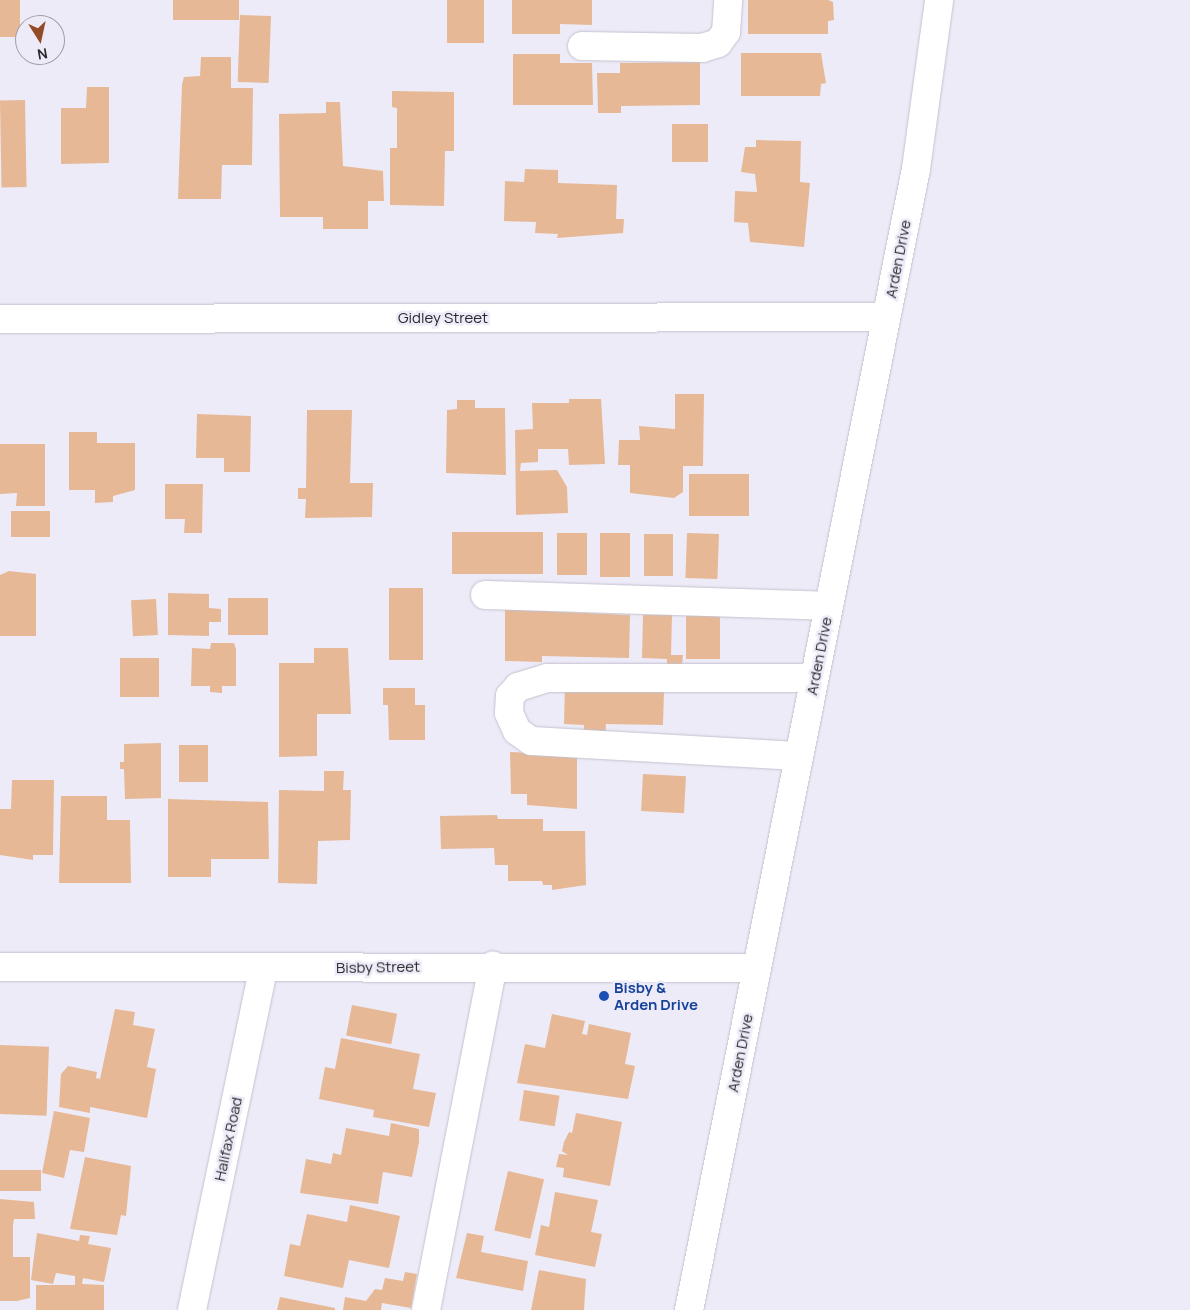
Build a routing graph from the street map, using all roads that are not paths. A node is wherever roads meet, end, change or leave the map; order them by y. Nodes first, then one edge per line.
1 (728, 0) edge
2 (938, 0) edge
3 (582, 46) dead end
4 (886, 317) junction
5 (0, 319) edge
6 (485, 595) dead end
7 (828, 606) junction
8 (814, 678) junction
9 (798, 756) junction
10 (492, 965) junction
11 (0, 967) edge
12 (756, 968) junction
13 (263, 969) junction
14 (192, 1310) edge
15 (426, 1310) edge
16 (689, 1310) edge

1 - 3 street
2 - 4 street, Arden Drive
4 - 5 street, Gidley Street
4 - 7 street, Arden Drive
6 - 7 street
7 - 8 street, Arden Drive
8 - 9 street, Arden Drive
8 - 9 street
9 - 12 street, Arden Drive
10 - 12 street, Bisby Street
10 - 13 street, Bisby Street
10 - 15 street
11 - 13 street, Bisby Street
12 - 16 street, Arden Drive
13 - 14 street, Halifax Road

